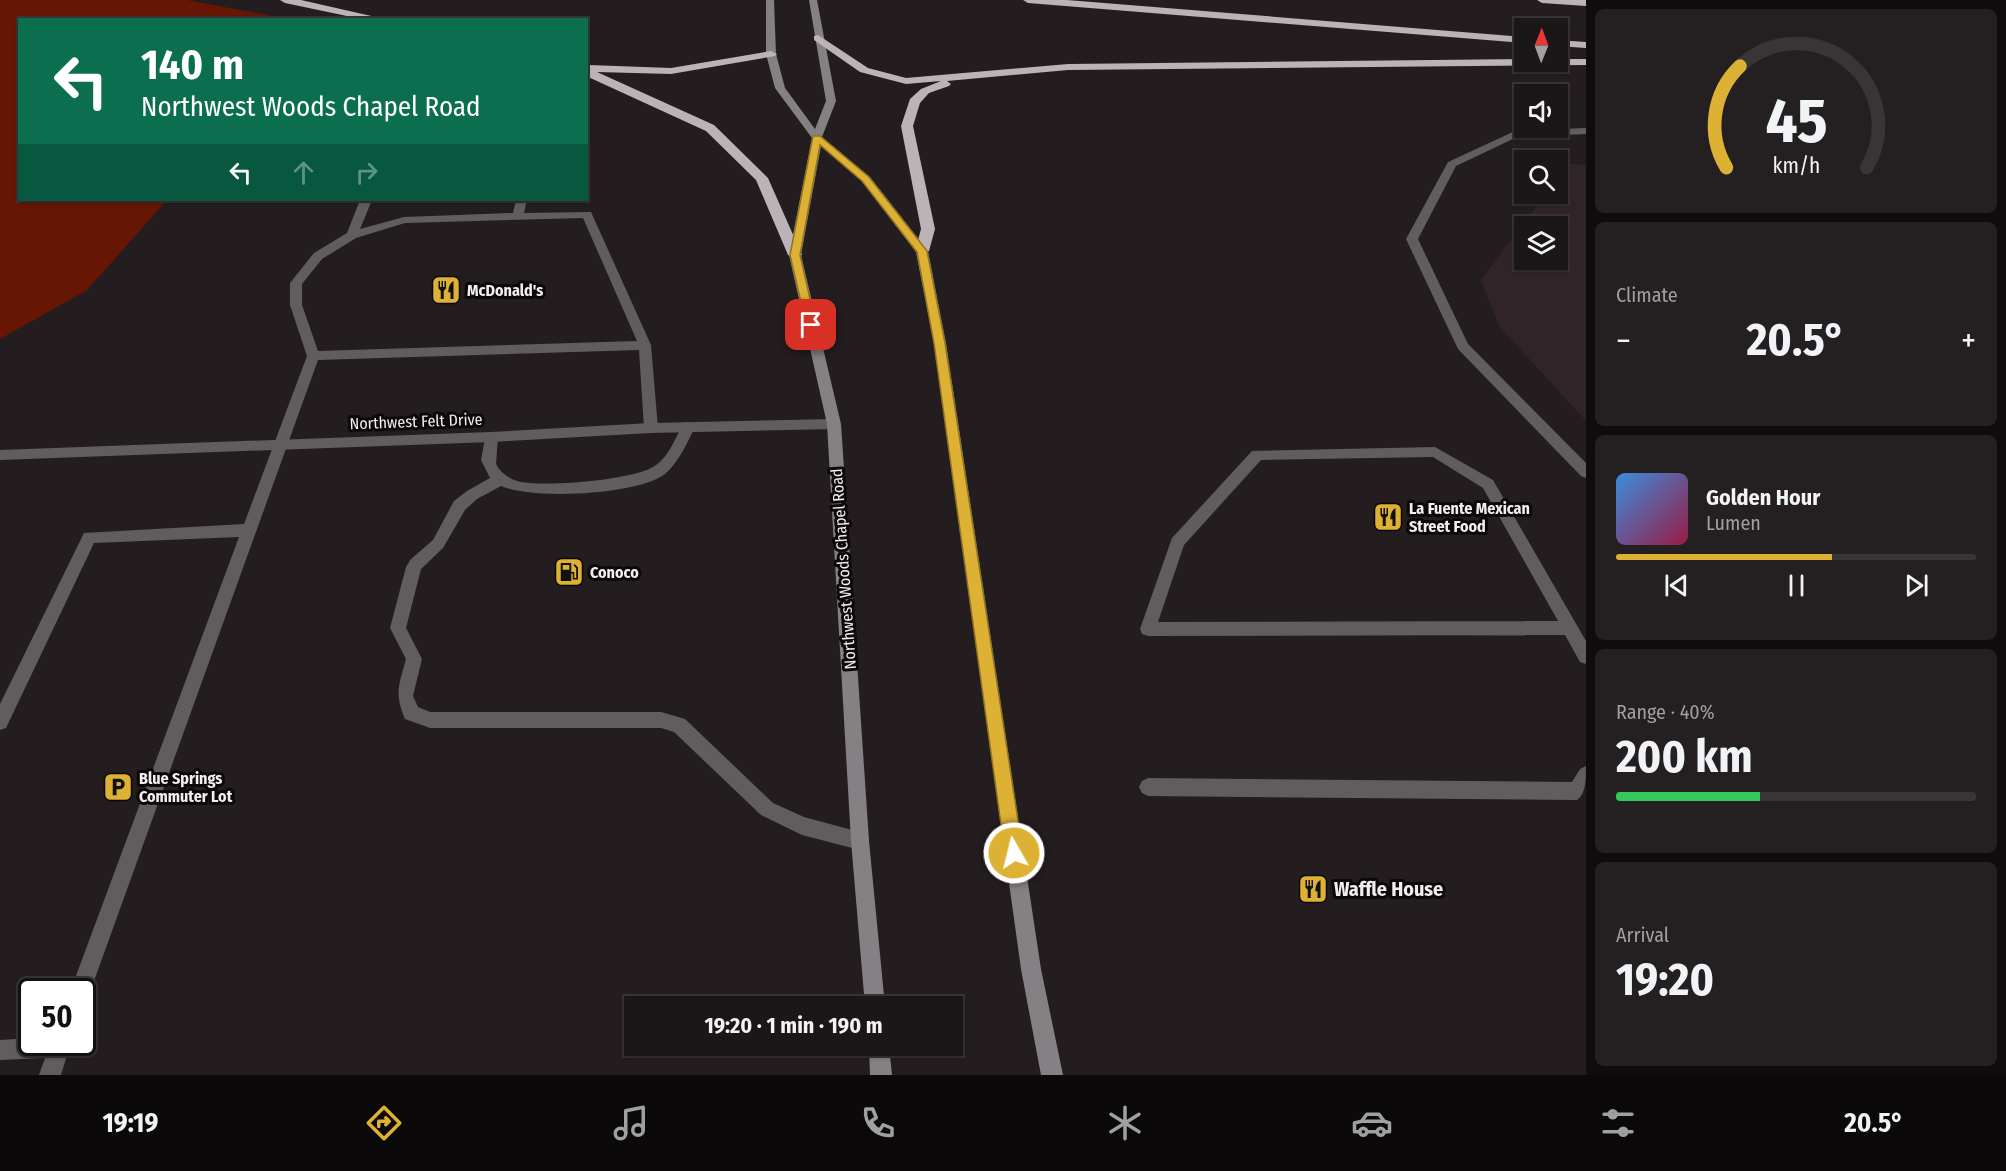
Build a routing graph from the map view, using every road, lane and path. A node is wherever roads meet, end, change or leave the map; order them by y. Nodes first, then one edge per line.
1 (285, 0) edge
2 (813, 0) edge
3 (1028, 0) edge
4 (1542, 0) edge
5 (1586, 3) edge
6 (770, 8) edge
7 (374, 18) edge
8 (818, 38) junction
9 (1514, 39) edge
10 (1568, 44) edge
11 (1586, 45) edge
12 (771, 54) junction
13 (1586, 62) edge
14 (588, 69) edge
15 (588, 70) edge
16 (960, 78) junction
17 (1586, 131) edge
18 (817, 138) junction
19 (366, 201) edge
20 (521, 201) edge
21 (518, 216) junction
22 (352, 235) junction
23 (922, 251) junction
24 (795, 255) junction
25 (645, 345) junction
26 (314, 356) junction
27 (834, 424) junction
28 (688, 427) junction
29 (651, 428) junction
30 (491, 437) junction
31 (280, 443) junction
32 (0, 455) edge
33 (1586, 472) edge
34 (501, 480) junction
35 (250, 530) junction
36 (1570, 628) junction
37 (1586, 657) edge
38 (0, 722) edge
39 (1586, 775) edge
40 (1148, 787) dead end
41 (860, 841) junction
42 (85, 978) edge
43 (874, 996) edge
44 (18, 1048) edge
45 (0, 1050) edge
46 (56, 1056) edge
47 (880, 1056) edge
48 (50, 1075) edge
49 (881, 1075) edge
50 (1052, 1075) edge

1 - 7 highway
2 - 8 main road, Northwest Woods Chapel Road
3 - 9 highway
4 - 5 highway
6 - 12 main road
8 - 16 highway
8 - 18 main road, Northwest Woods Chapel Road
10 - 11 highway
12 - 14 highway
12 - 18 main road
13 - 16 highway
15 - 24 highway
16 - 23 highway
17 - 33 street
18 - 23 main road
18 - 24 main road, Northwest Woods Chapel Road
19 - 22 street
20 - 21 street
21 - 22 street
21 - 25 street
22 - 26 street
23 - 50 main road
24 - 27 main road, Northwest Woods Chapel Road
25 - 26 street
25 - 29 street
26 - 31 street
27 - 28 street, Northwest Felt Drive
27 - 41 main road, Northwest Woods Chapel Road
28 - 29 street, Northwest Felt Drive
28 - 34 street
29 - 30 street, Northwest Felt Drive
30 - 31 street, Northwest Felt Drive
30 - 34 street
31 - 32 street, Northwest Felt Drive
31 - 35 street
34 - 41 street
35 - 38 street
35 - 42 street
36 - 36 street
36 - 37 street
39 - 40 street
41 - 43 main road, Northwest Woods Chapel Road
44 - 45 street
46 - 48 street
47 - 49 main road

